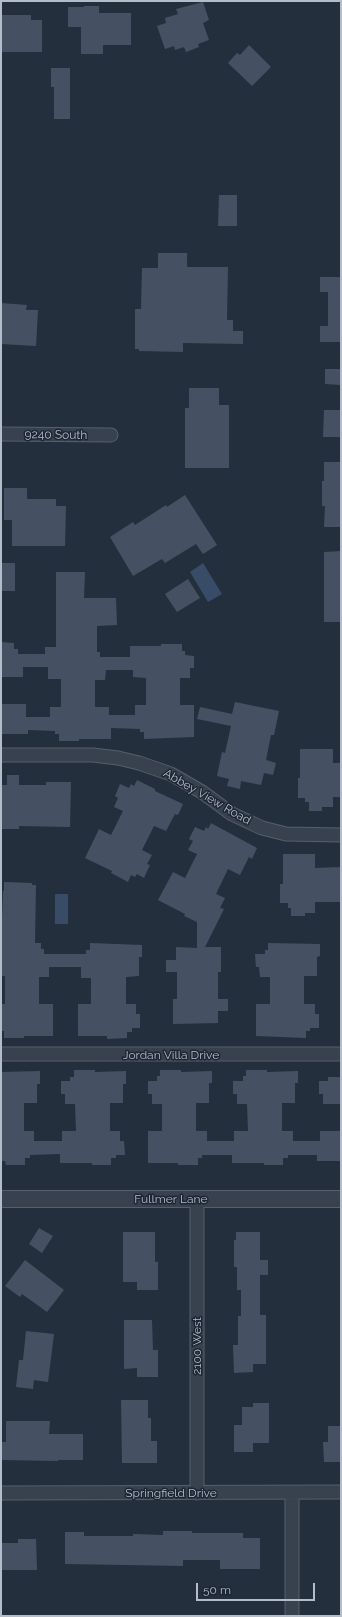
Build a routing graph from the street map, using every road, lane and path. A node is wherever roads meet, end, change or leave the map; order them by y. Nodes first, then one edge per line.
1 (1, 434) edge
2 (112, 435) dead end
3 (1, 755) edge
4 (341, 835) edge
5 (1, 1054) edge
6 (341, 1054) edge
7 (1, 1199) edge
8 (197, 1199) junction
9 (341, 1199) edge
10 (341, 1492) edge
11 (1, 1493) edge
12 (197, 1493) junction
13 (292, 1493) junction
14 (292, 1616) edge

1 - 2 street, 9240 South
3 - 4 street, Abbey View Road
5 - 6 street, Jordan Villa Drive
7 - 8 street, Fullmer Lane
8 - 9 street, Fullmer Lane
8 - 12 street, 2100 West
10 - 13 street, Springfield Drive
11 - 12 street, Springfield Drive
12 - 13 street, Springfield Drive
13 - 14 street

